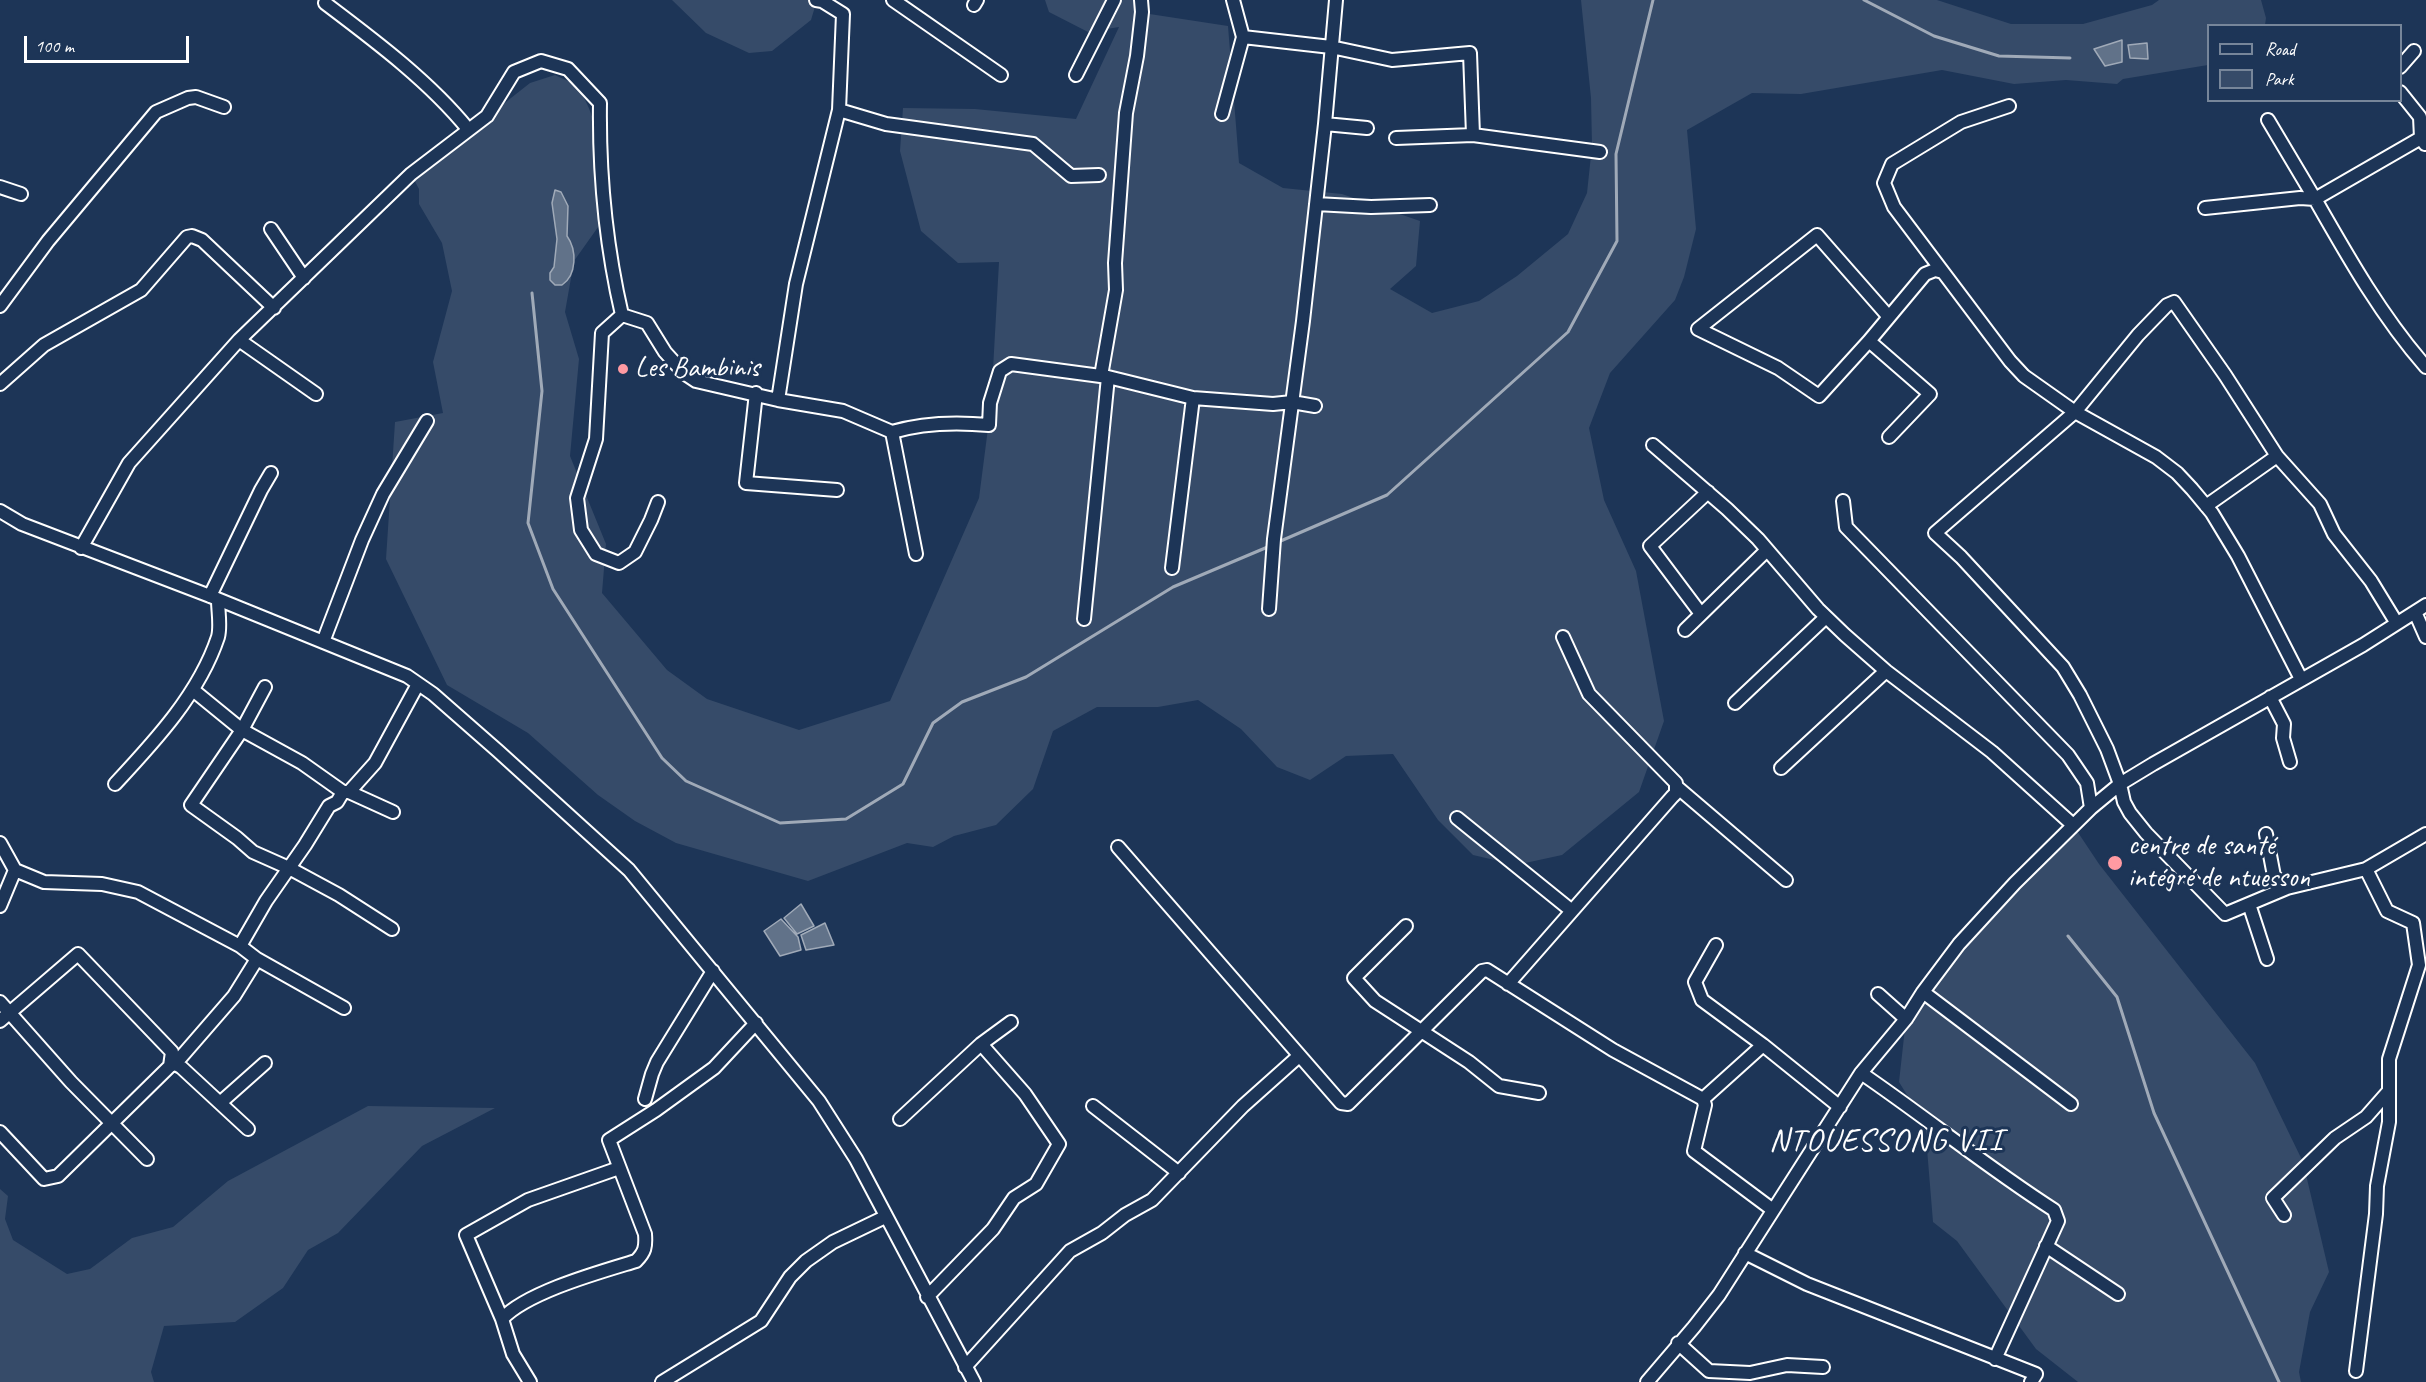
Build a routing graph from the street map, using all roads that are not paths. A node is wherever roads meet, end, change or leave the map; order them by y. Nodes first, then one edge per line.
1 (816, 0) edge
2 (893, 0) edge
3 (1114, 0) edge
4 (1141, 0) edge
5 (1233, 0) edge
6 (1336, 0) edge
7 (325, 3) dead end
8 (1243, 37) junction
9 (1331, 47) junction
10 (2414, 51) dead end
11 (2402, 65) edge
12 (1001, 75) dead end
13 (1076, 75) dead end
14 (2402, 94) edge
15 (2009, 106) dead end
16 (224, 107) dead end
17 (839, 110) junction
18 (1222, 114) dead end
19 (2268, 120) dead end
20 (1325, 124) junction
21 (1367, 128) dead end
22 (468, 129) junction
23 (1473, 135) junction
24 (1396, 138) dead end
25 (2424, 139) edge
26 (1600, 152) dead end
27 (1099, 176) dead end
28 (0, 187) edge
29 (21, 194) dead end
30 (2315, 199) junction
31 (1316, 204) junction
32 (1430, 205) dead end
33 (2205, 208) dead end
34 (271, 229) dead end
35 (1943, 272) junction
36 (304, 278) junction
37 (0, 306) edge
38 (274, 308) junction
39 (622, 315) junction
40 (1889, 317) junction
41 (239, 340) junction
42 (1869, 341) junction
43 (2426, 367) edge
44 (1105, 377) junction
45 (0, 384) edge
46 (756, 393) junction
47 (316, 394) dead end
48 (1193, 398) junction
49 (778, 400) junction
50 (1292, 402) junction
51 (1315, 406) dead end
52 (2075, 412) junction
53 (427, 421) dead end
54 (892, 432) junction
55 (1889, 437) dead end
56 (1653, 445) dead end
57 (2277, 456) junction
58 (271, 473) dead end
59 (837, 490) dead end
60 (1708, 492) junction
61 (1843, 501) dead end
62 (658, 502) dead end
63 (2206, 506) junction
64 (0, 511) edge
65 (81, 548) junction
66 (1767, 550) junction
67 (916, 554) dead end
68 (1172, 568) dead end
69 (214, 598) junction
70 (1269, 609) dead end
71 (2421, 609) edge
72 (1701, 614) junction
73 (1826, 617) junction
74 (1084, 620) dead end
75 (2396, 622) junction
76 (1685, 630) dead end
77 (1563, 637) dead end
78 (2426, 637) edge
79 (323, 642) junction
80 (1886, 671) junction
81 (2301, 679) junction
82 (418, 684) junction
83 (265, 687) dead end
84 (193, 690) junction
85 (2270, 697) junction
86 (1735, 703) dead end
87 (242, 730) junction
88 (2290, 762) dead end
89 (1781, 768) dead end
90 (114, 784) dead end
91 (2120, 784) junction
92 (1677, 787) junction
93 (346, 792) junction
94 (2091, 808) junction
95 (393, 812) dead end
96 (1457, 819) dead end
97 (2073, 825) junction
98 (2266, 834) dead end
99 (2426, 834) edge
100 (0, 843) edge
101 (1118, 847) dead end
102 (289, 868) junction
103 (2366, 869) junction
104 (15, 870) junction
105 (1786, 880) dead end
106 (2287, 888) junction
107 (2248, 904) junction
108 (0, 906) edge
109 (1572, 911) junction
110 (1406, 926) dead end
111 (392, 929) dead end
112 (1716, 945) dead end
113 (240, 946) junction
114 (257, 959) junction
115 (2267, 959) dead end
116 (713, 970) junction
117 (1508, 984) junction
118 (1923, 992) junction
119 (1878, 994) dead end
120 (0, 1002) edge
121 (344, 1008) dead end
122 (5, 1017) edge
123 (1906, 1019) junction
124 (1011, 1022) dead end
125 (756, 1023) junction
126 (1421, 1032) junction
127 (981, 1044) junction
128 (1763, 1045) junction
129 (1299, 1056) junction
130 (265, 1063) dead end
131 (173, 1065) junction
132 (1861, 1073) junction
133 (2388, 1092) junction
134 (1539, 1093) dead end
135 (645, 1099) dead end
136 (1703, 1099) junction
137 (220, 1103) junction
138 (2071, 1104) dead end
139 (1093, 1106) dead end
140 (1840, 1107) junction
141 (900, 1119) dead end
142 (112, 1121) junction
143 (248, 1129) dead end
144 (0, 1132) edge
145 (147, 1159) dead end
146 (619, 1168) junction
147 (1179, 1173) junction
148 (1773, 1210) junction
149 (2284, 1215) dead end
150 (885, 1217) junction
151 (2046, 1246) junction
152 (1745, 1253) junction
153 (2118, 1294) dead end
154 (927, 1297) junction
155 (501, 1319) junction
156 (1679, 1343) junction
157 (1995, 1359) junction
158 (965, 1367) junction
159 (1823, 1367) dead end
160 (2356, 1371) dead end
161 (530, 1382) edge
162 (662, 1382) edge
163 (974, 1382) edge
164 (1647, 1382) edge
165 (2031, 1382) edge

1 - 17 street
2 - 12 street
3 - 13 street
4 - 44 street
5 - 8 street
6 - 9 street
7 - 22 street
8 - 9 street
8 - 18 street
9 - 20 street
9 - 23 street
10 - 11 street
14 - 25 street
15 - 35 street
16 - 37 street
17 - 27 street
17 - 49 street
19 - 30 street
20 - 21 street
20 - 31 street
22 - 36 street
22 - 39 street
23 - 24 street
23 - 26 street
25 - 30 street
28 - 29 street
30 - 33 street
30 - 43 street
31 - 32 street
31 - 50 street
34 - 36 street
35 - 40 street
35 - 52 street
36 - 38 street
38 - 41 street
38 - 45 street
39 - 46 street
39 - 62 street
40 - 42 street
40 - 42 street
41 - 47 street
41 - 65 street
42 - 55 street
44 - 48 street
44 - 54 street
44 - 74 street
46 - 49 street
46 - 59 street
48 - 50 street
48 - 68 street
49 - 54 street
50 - 51 street
50 - 70 street
52 - 57 street
52 - 63 street
52 - 91 street
53 - 79 street
54 - 67 street
56 - 60 street
57 - 63 street
57 - 75 street
58 - 69 street
60 - 66 street
60 - 72 street
61 - 94 street
63 - 81 street
64 - 65 street
65 - 69 street
66 - 72 street
66 - 73 street
69 - 79 street
69 - 84 street
71 - 75 street
71 - 78 street
72 - 76 street
73 - 80 street
73 - 86 street
75 - 81 street
77 - 92 street
79 - 82 street
80 - 89 street
80 - 97 street
81 - 85 street
82 - 93 street
82 - 116 street
83 - 87 street
84 - 87 street
84 - 90 street
85 - 88 street
85 - 91 street
87 - 93 street
87 - 102 street
91 - 94 street
91 - 107 street
92 - 105 street
92 - 109 street
93 - 95 street
93 - 102 street
94 - 97 street
96 - 109 street
97 - 118 street
98 - 106 street
99 - 103 street
100 - 104 street
101 - 129 street
102 - 111 street
102 - 113 street
103 - 106 street
103 - 133 street
104 - 108 street
104 - 113 street
106 - 107 street
107 - 115 street
109 - 117 street
110 - 126 street
112 - 128 street
113 - 114 street
114 - 121 street
114 - 131 street
116 - 125 street
116 - 135 street
117 - 126 street
117 - 136 street
118 - 123 street
118 - 138 street
119 - 123 street
120 - 122 street
122 - 131 street
122 - 142 street
123 - 132 street
124 - 127 street
125 - 146 street
125 - 150 street
126 - 129 street
126 - 134 street
127 - 141 street
127 - 154 street
128 - 136 street
128 - 140 street
129 - 147 street
130 - 137 street
131 - 137 street
131 - 142 street
132 - 140 street
132 - 151 street
133 - 149 street
133 - 160 street
136 - 148 street
137 - 143 street
139 - 147 street
140 - 148 street
142 - 144 street
142 - 145 street
146 - 155 street
146 - 155 street
147 - 158 street
148 - 152 street
150 - 154 street
150 - 162 street
151 - 153 street
151 - 157 street
152 - 156 street
152 - 157 street
154 - 158 street
155 - 161 street
156 - 159 street
156 - 164 street
157 - 165 street
158 - 163 street

